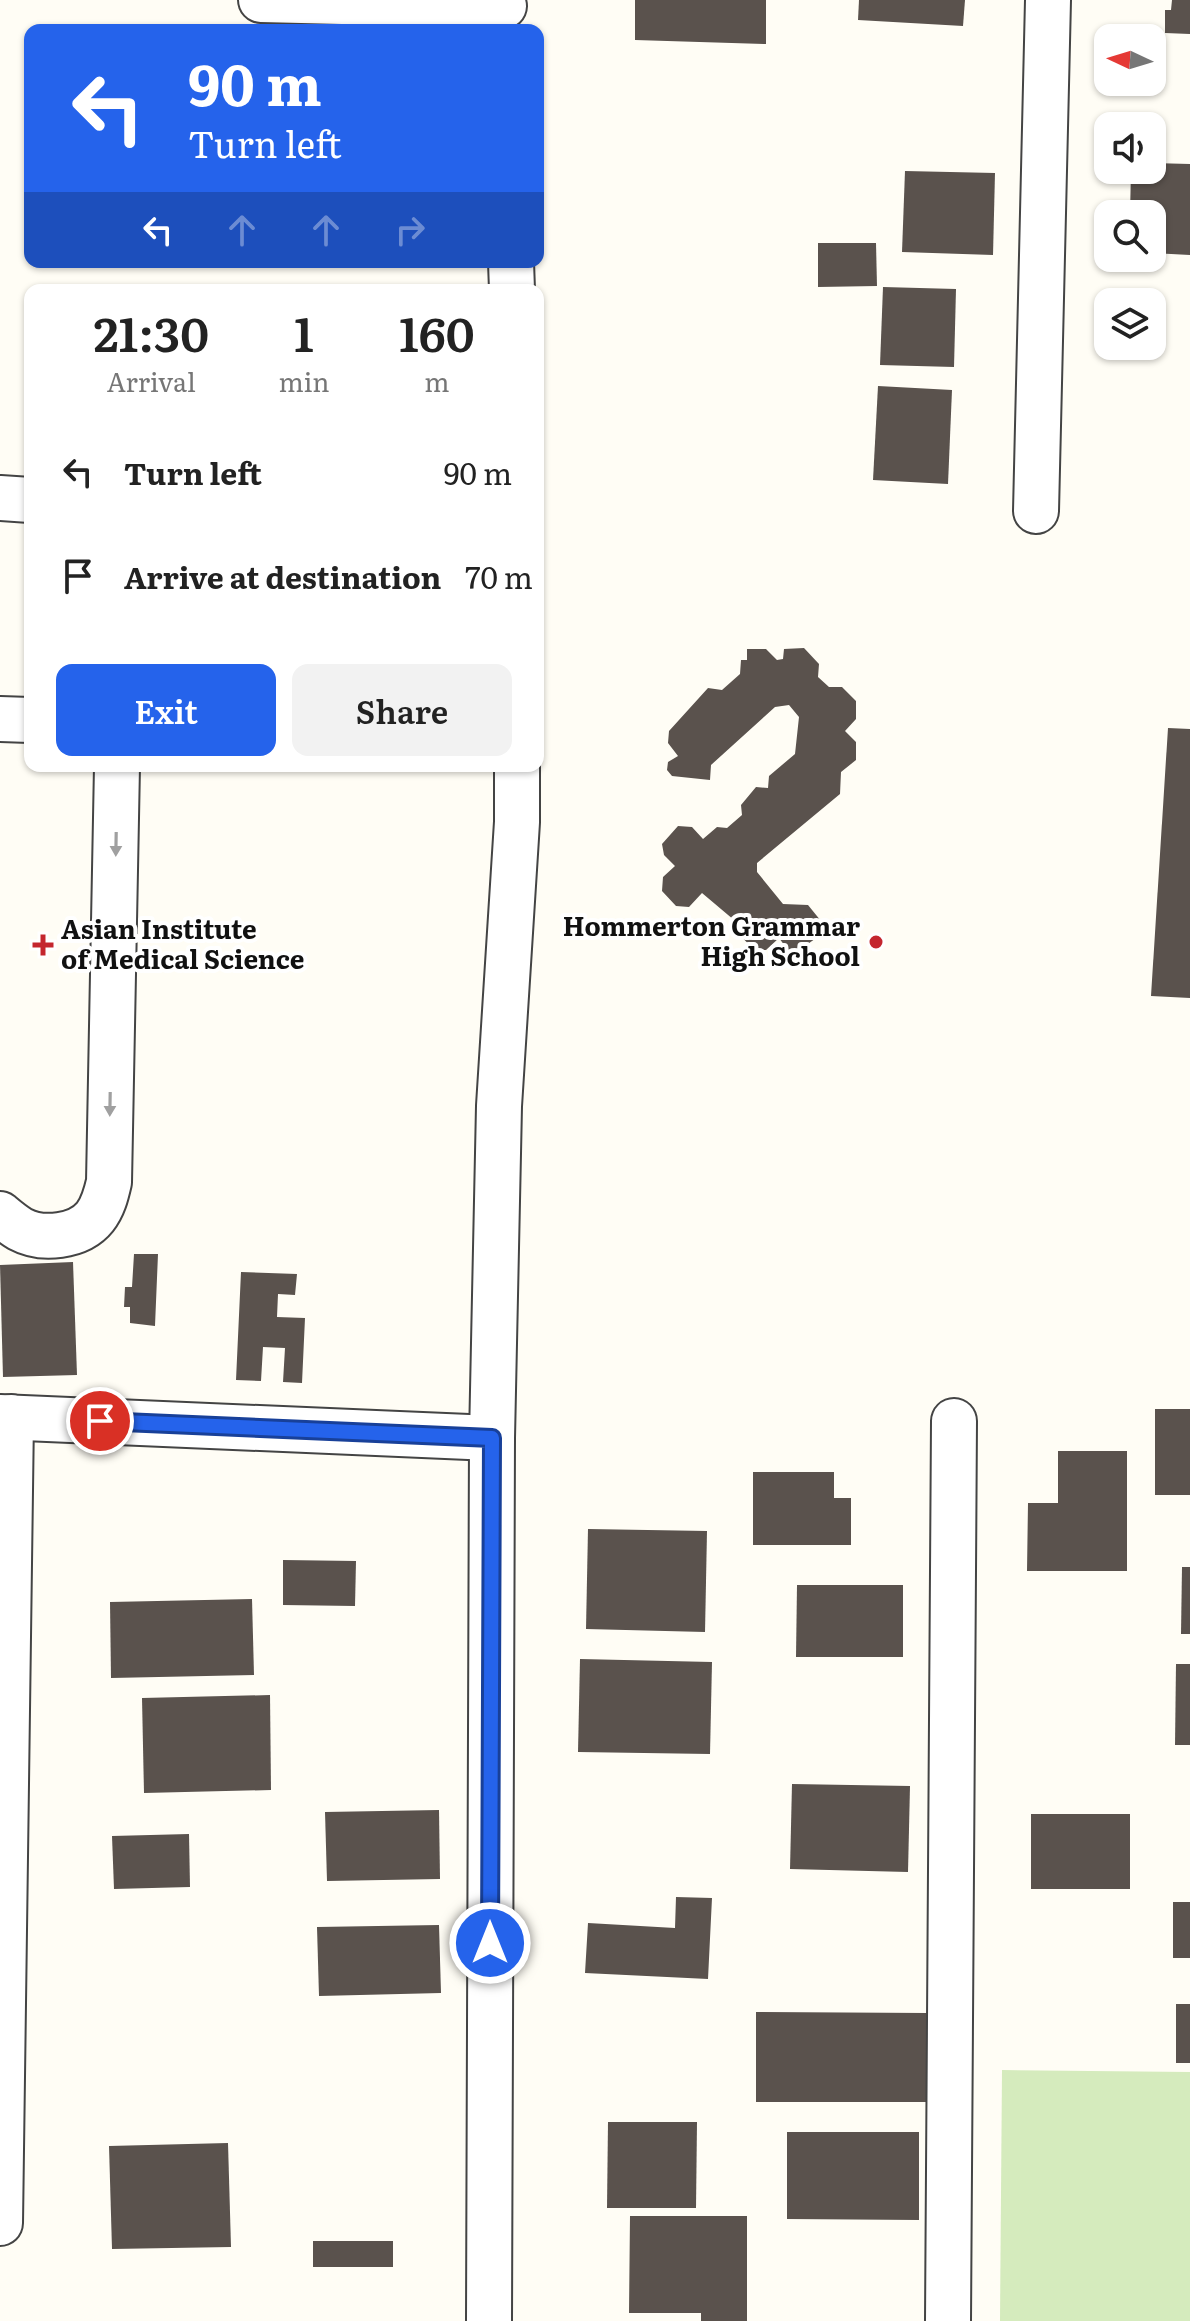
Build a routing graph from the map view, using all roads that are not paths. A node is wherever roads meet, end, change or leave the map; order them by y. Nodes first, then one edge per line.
1 (261, 0) edge
2 (1048, 0) edge
3 (504, 12) edge
4 (0, 498) edge
5 (24, 500) edge
6 (1036, 511) dead end
7 (0, 719) edge
8 (24, 720) edge
9 (117, 772) edge
10 (517, 772) edge
11 (0, 1214) edge
12 (5, 1417) edge
13 (954, 1421) dead end
14 (492, 1438) junction
15 (4, 1693) edge
16 (0, 2223) edge
17 (489, 2321) edge
18 (948, 2321) edge

1 - 3 street
2 - 6 street
4 - 5 street
7 - 8 street
9 -> 11 street
10 - 14 street
12 - 14 street
12 - 15 street
13 - 18 street
14 - 17 street
15 - 16 street

